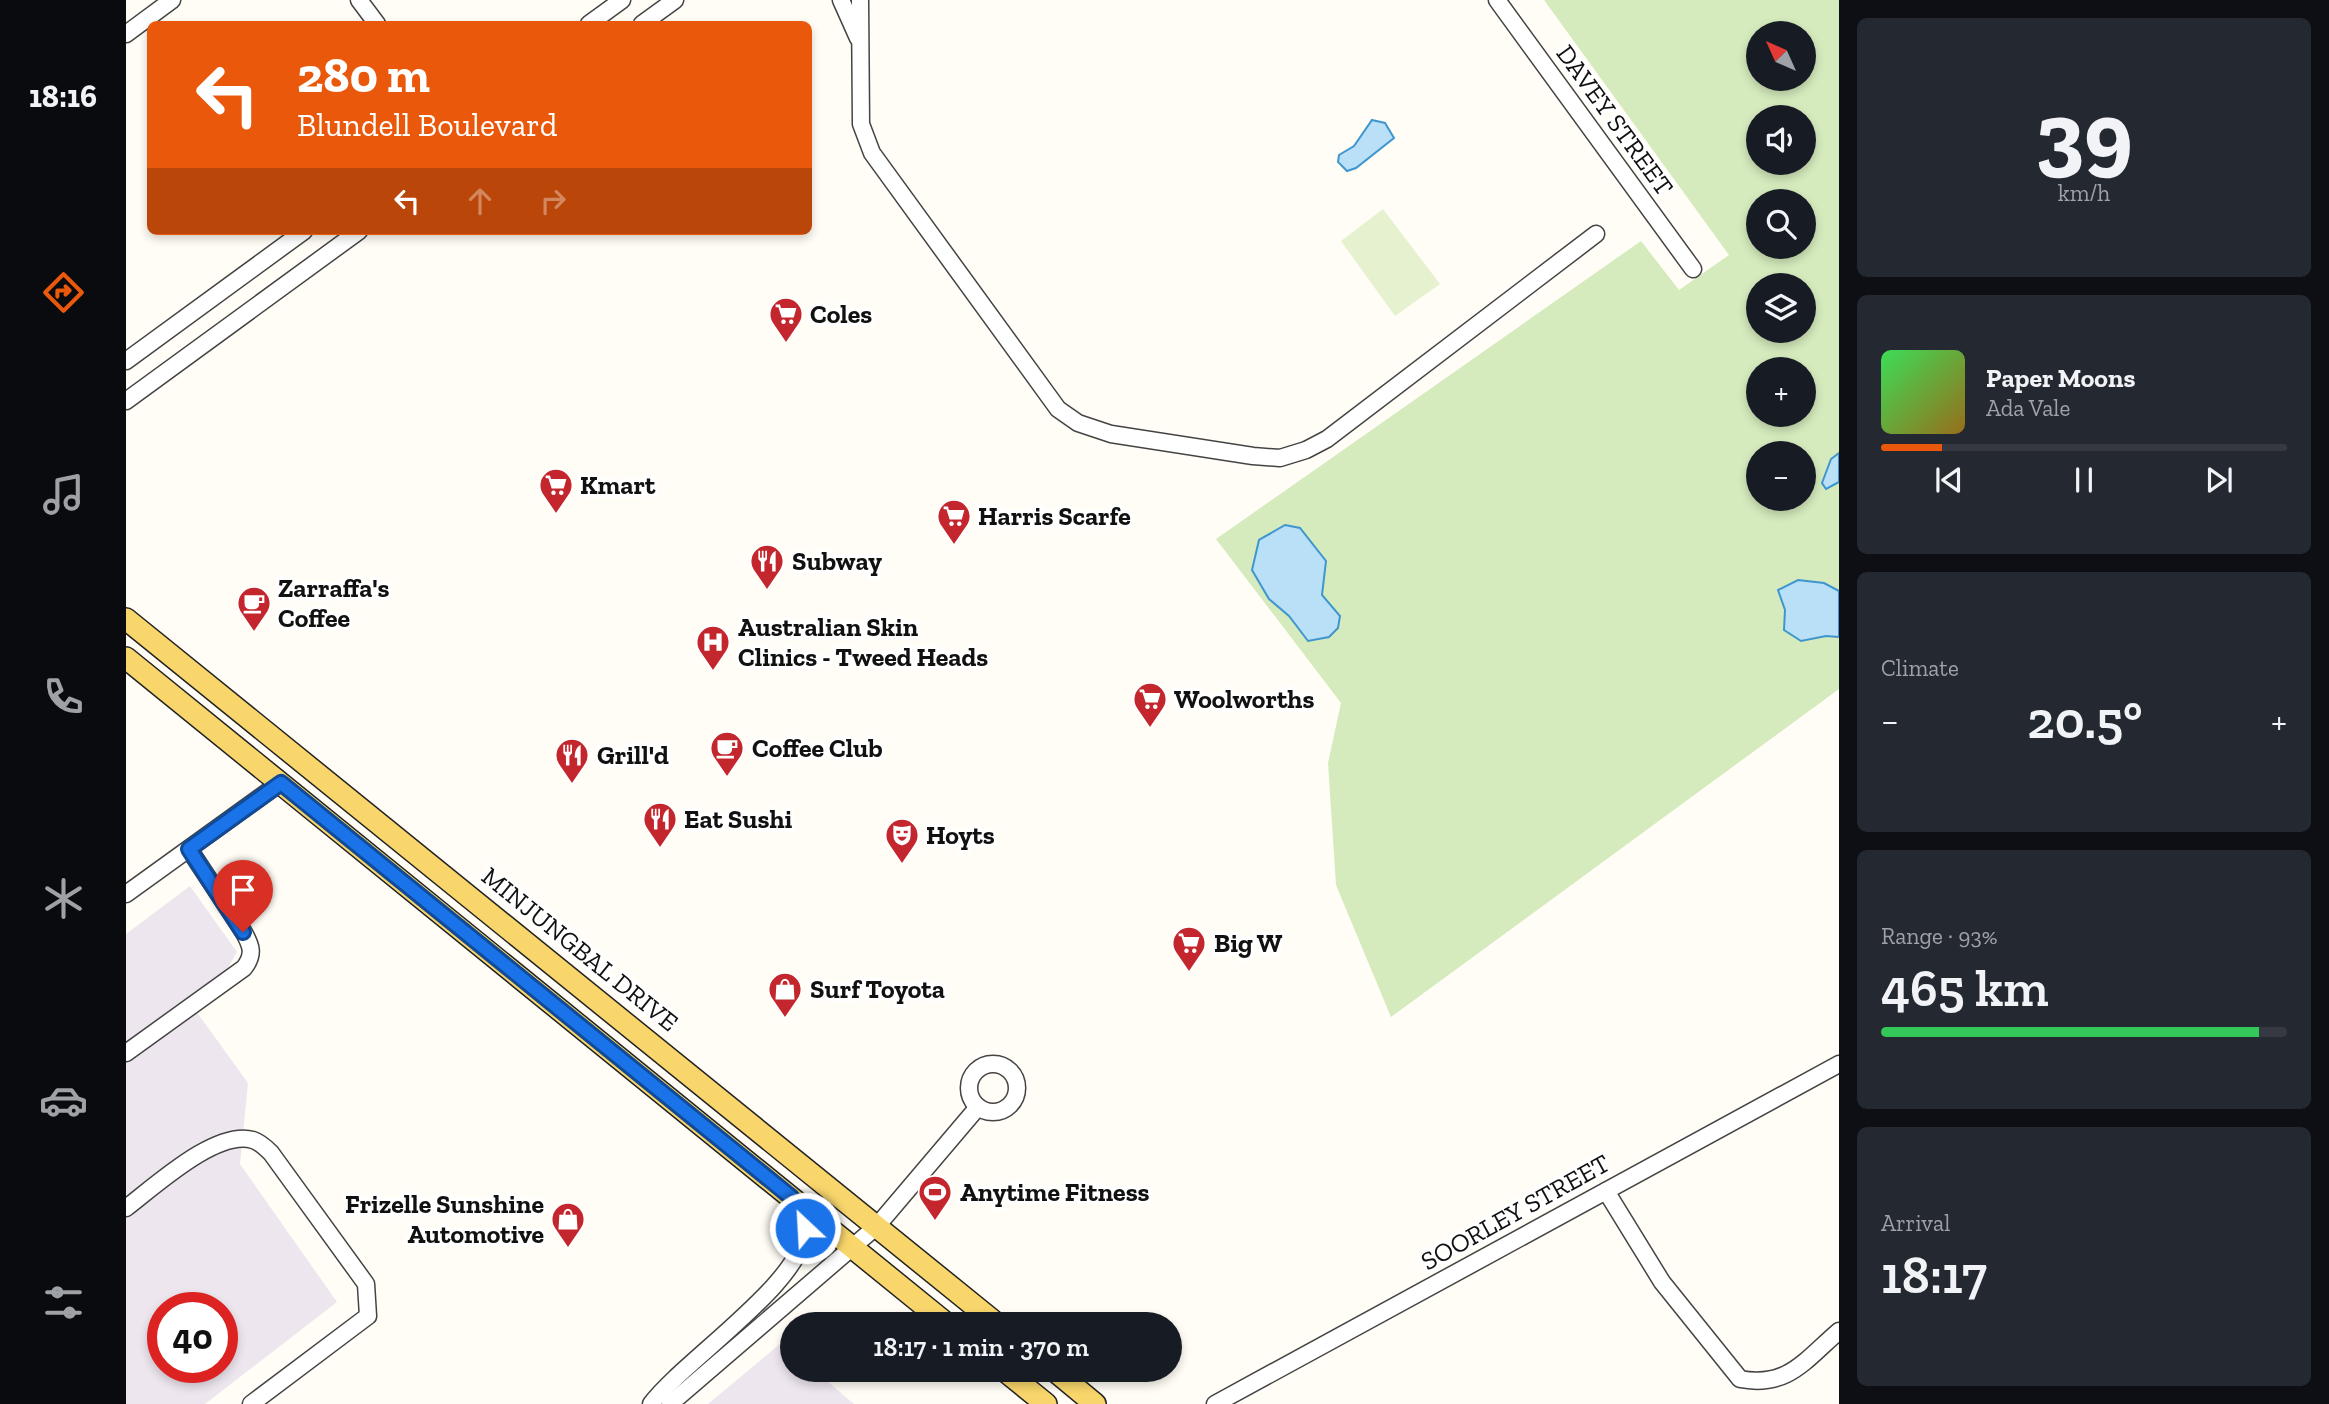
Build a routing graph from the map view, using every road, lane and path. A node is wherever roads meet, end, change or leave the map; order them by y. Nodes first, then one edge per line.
1 (172, 0) edge
2 (359, 0) edge
3 (622, 0) edge
4 (676, 0) edge
5 (841, 0) edge
6 (860, 0) edge
7 (1497, 0) edge
8 (375, 21) edge
9 (593, 21) edge
10 (646, 21) edge
11 (126, 33) edge
12 (858, 38) junction
13 (1596, 234) dead end
14 (299, 235) edge
15 (354, 235) edge
16 (1693, 269) dead end
17 (126, 361) edge
18 (126, 401) edge
19 (126, 618) edge
20 (126, 658) edge
21 (309, 766) junction
22 (281, 783) junction
23 (189, 849) junction
24 (126, 894) edge
25 (126, 1053) edge
26 (1839, 1064) edge
27 (978, 1107) dead end
28 (1606, 1191) junction
29 (793, 1199) junction
30 (126, 1208) edge
31 (877, 1226) junction
32 (853, 1247) junction
33 (932, 1312) edge
34 (982, 1312) edge
35 (1839, 1331) edge
36 (1019, 1382) edge
37 (1068, 1382) edge
38 (251, 1404) edge
39 (651, 1404) edge
40 (670, 1404) edge
41 (1046, 1404) edge
42 (1095, 1404) edge
43 (1215, 1404) edge

1 - 11 street
2 - 8 street
3 - 9 street
4 - 10 street
5 - 12 street
6 - 12 street
7 - 16 street, DAVEY STREET
12 - 13 street
14 - 17 street
15 - 18 street
19 - 21 main road, MINJUNGBAL DRIVE
20 - 22 main road
21 - 22 main road
21 - 31 main road, MINJUNGBAL DRIVE
22 - 23 street
22 - 29 main road
23 - 24 street
23 - 25 street
26 - 28 street, SOORLEY STREET
27 - 31 street
28 - 35 street
28 - 43 street, SOORLEY STREET
29 - 32 main road
29 - 39 street
30 - 38 street
31 - 32 street
31 - 34 main road, MINJUNGBAL DRIVE
32 - 33 main road
32 - 40 street
36 - 41 main road
37 - 42 main road

